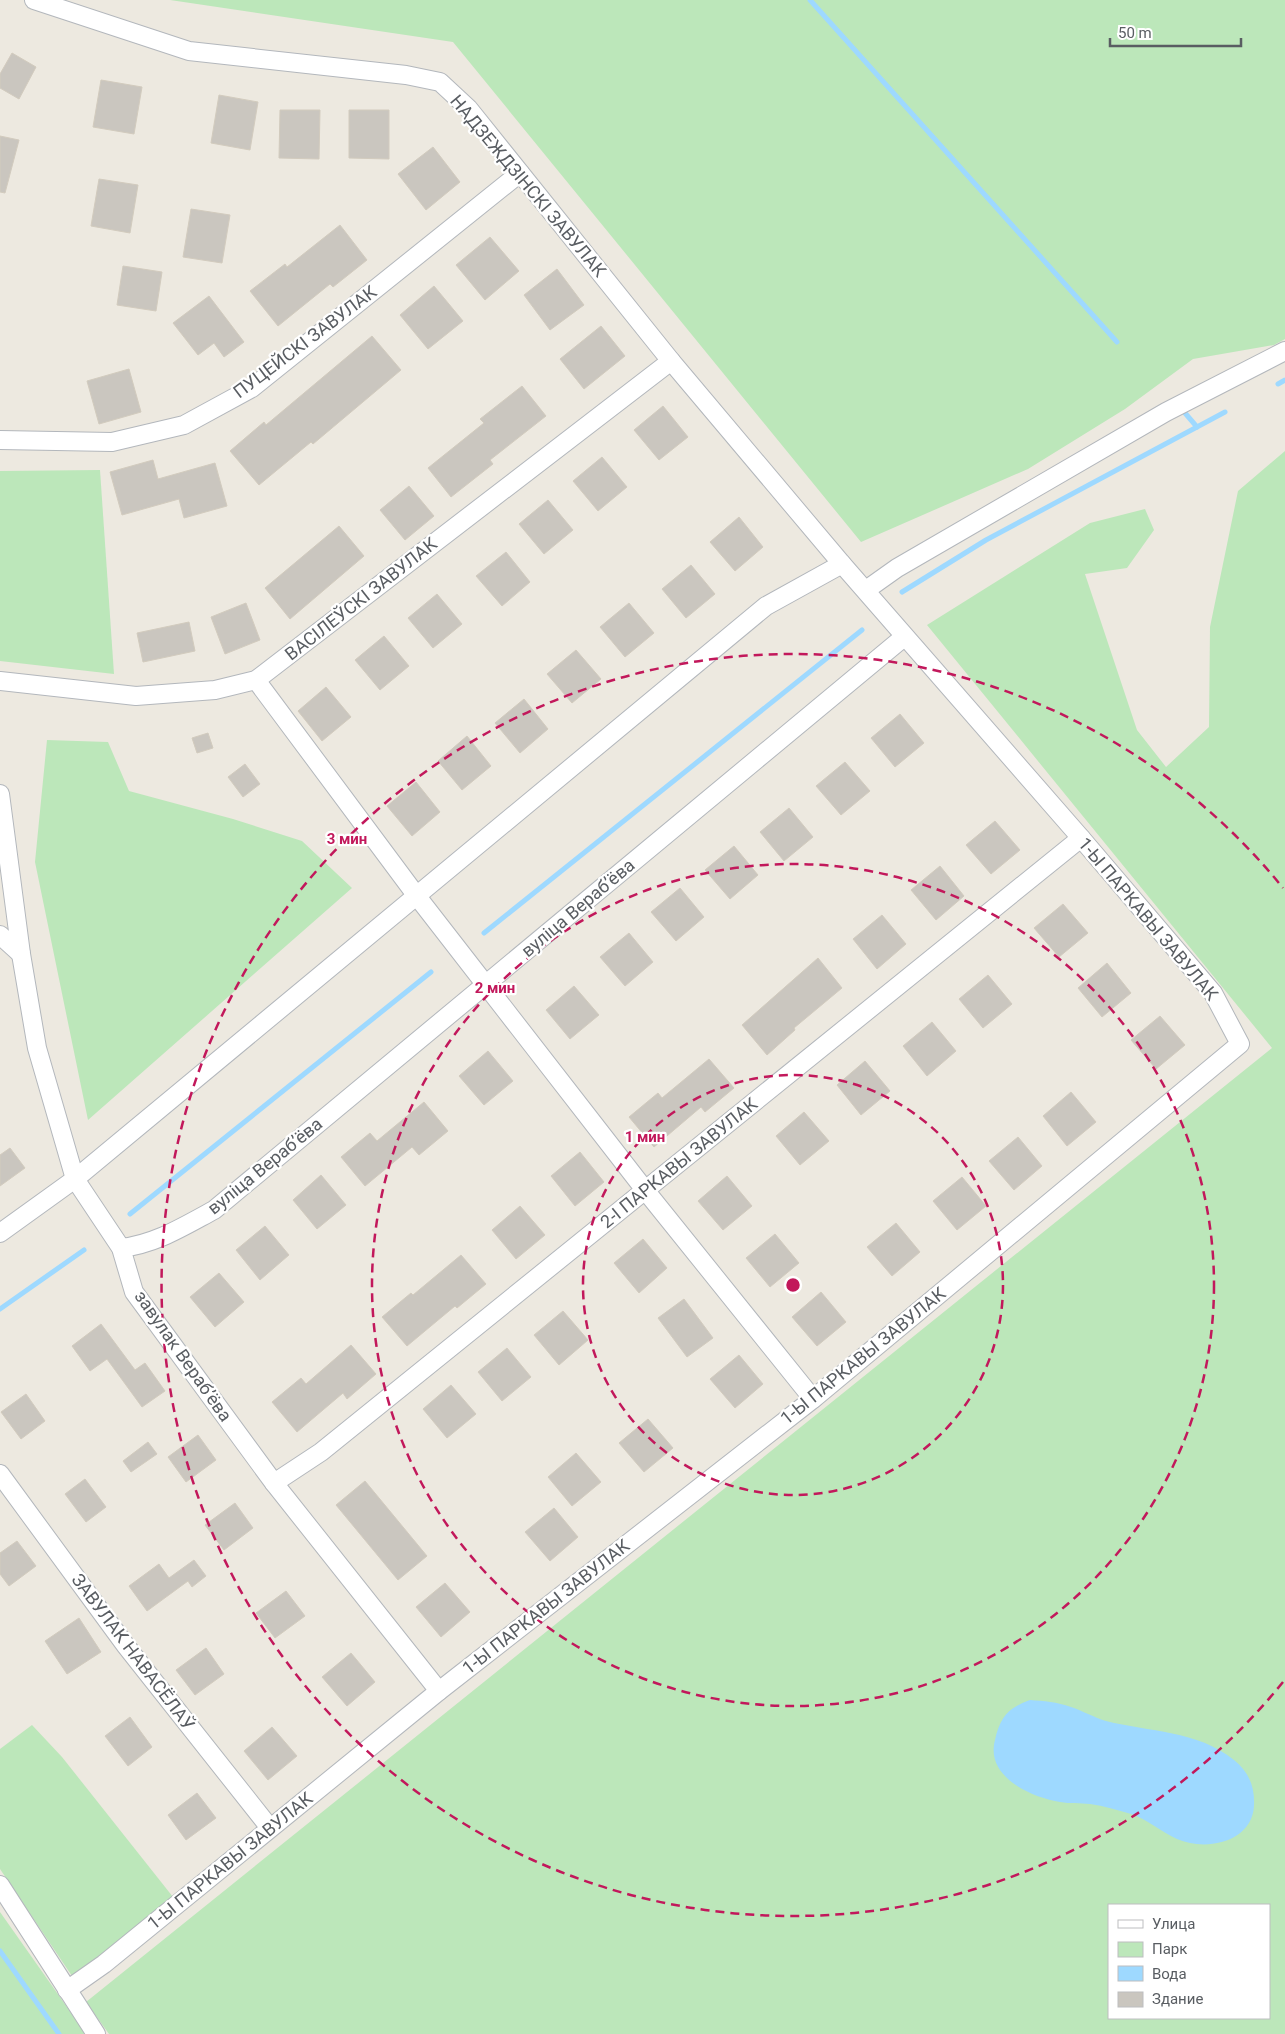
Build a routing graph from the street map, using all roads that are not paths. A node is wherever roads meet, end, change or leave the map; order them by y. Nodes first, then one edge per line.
1 (34, 0) edge
2 (520, 173) junction
3 (1285, 351) edge
4 (671, 361) junction
5 (0, 440) edge
6 (842, 564) junction
7 (866, 590) junction
8 (904, 637) junction
9 (256, 680) junction
10 (0, 681) edge
11 (0, 794) edge
12 (1082, 838) junction
13 (416, 895) junction
14 (0, 935) edge
15 (21, 954) junction
16 (486, 984) junction
17 (75, 1180) junction
18 (645, 1190) junction
19 (0, 1233) edge
20 (121, 1248) junction
21 (813, 1399) junction
22 (0, 1474) edge
23 (274, 1483) junction
24 (439, 1691) junction
25 (270, 1828) junction
26 (0, 1885) edge
27 (67, 1990) junction
28 (96, 2034) edge

1 - 2 street, НАДЗЕЖДЗІНСКІ ЗАВУЛАК
2 - 4 street, НАДЗЕЖДЗІНСКІ ЗАВУЛАК
2 - 5 street, ПУЦЕЙСКІ ЗАВУЛАК
3 - 7 street
4 - 6 street, НАДЗЕЖДЗІНСКІ ЗАВУЛАК
4 - 9 street, ВАСІЛЕЎСКІ ЗАВУЛАК
6 - 7 street, НАДЗЕЖДЗІНСКІ ЗАВУЛАК
6 - 13 street
7 - 8 street, 1-Ы ПАРКАВЫ ЗАВУЛАК
8 - 12 street, 1-Ы ПАРКАВЫ ЗАВУЛАК
8 - 16 street, вуліца Верабʼёва
9 - 10 street, ВАСІЛЕЎСКІ ЗАВУЛАК
9 - 13 street
11 - 15 street, завулак Верабʼёва
12 - 18 street, 2-І ПАРКАВЫ ЗАВУЛАК
12 - 21 street, 1-Ы ПАРКАВЫ ЗАВУЛАК
13 - 16 street
13 - 17 street
14 - 15 street
15 - 17 street, завулак Верабʼёва
16 - 18 street
16 - 20 street, вуліца Верабʼёва
17 - 19 street
17 - 20 street, завулак Верабʼёва
18 - 21 street
18 - 23 street, 2-І ПАРКАВЫ ЗАВУЛАК
20 - 23 street, завулак Верабʼёва
21 - 24 street, 1-Ы ПАРКАВЫ ЗАВУЛАК
22 - 25 street, ЗАВУЛАК НАВАСЁЛАЎ
23 - 24 street, завулак Верабʼёва
24 - 25 street, 1-Ы ПАРКАВЫ ЗАВУЛАК
25 - 27 street, 1-Ы ПАРКАВЫ ЗАВУЛАК
26 - 27 street
27 - 28 street

